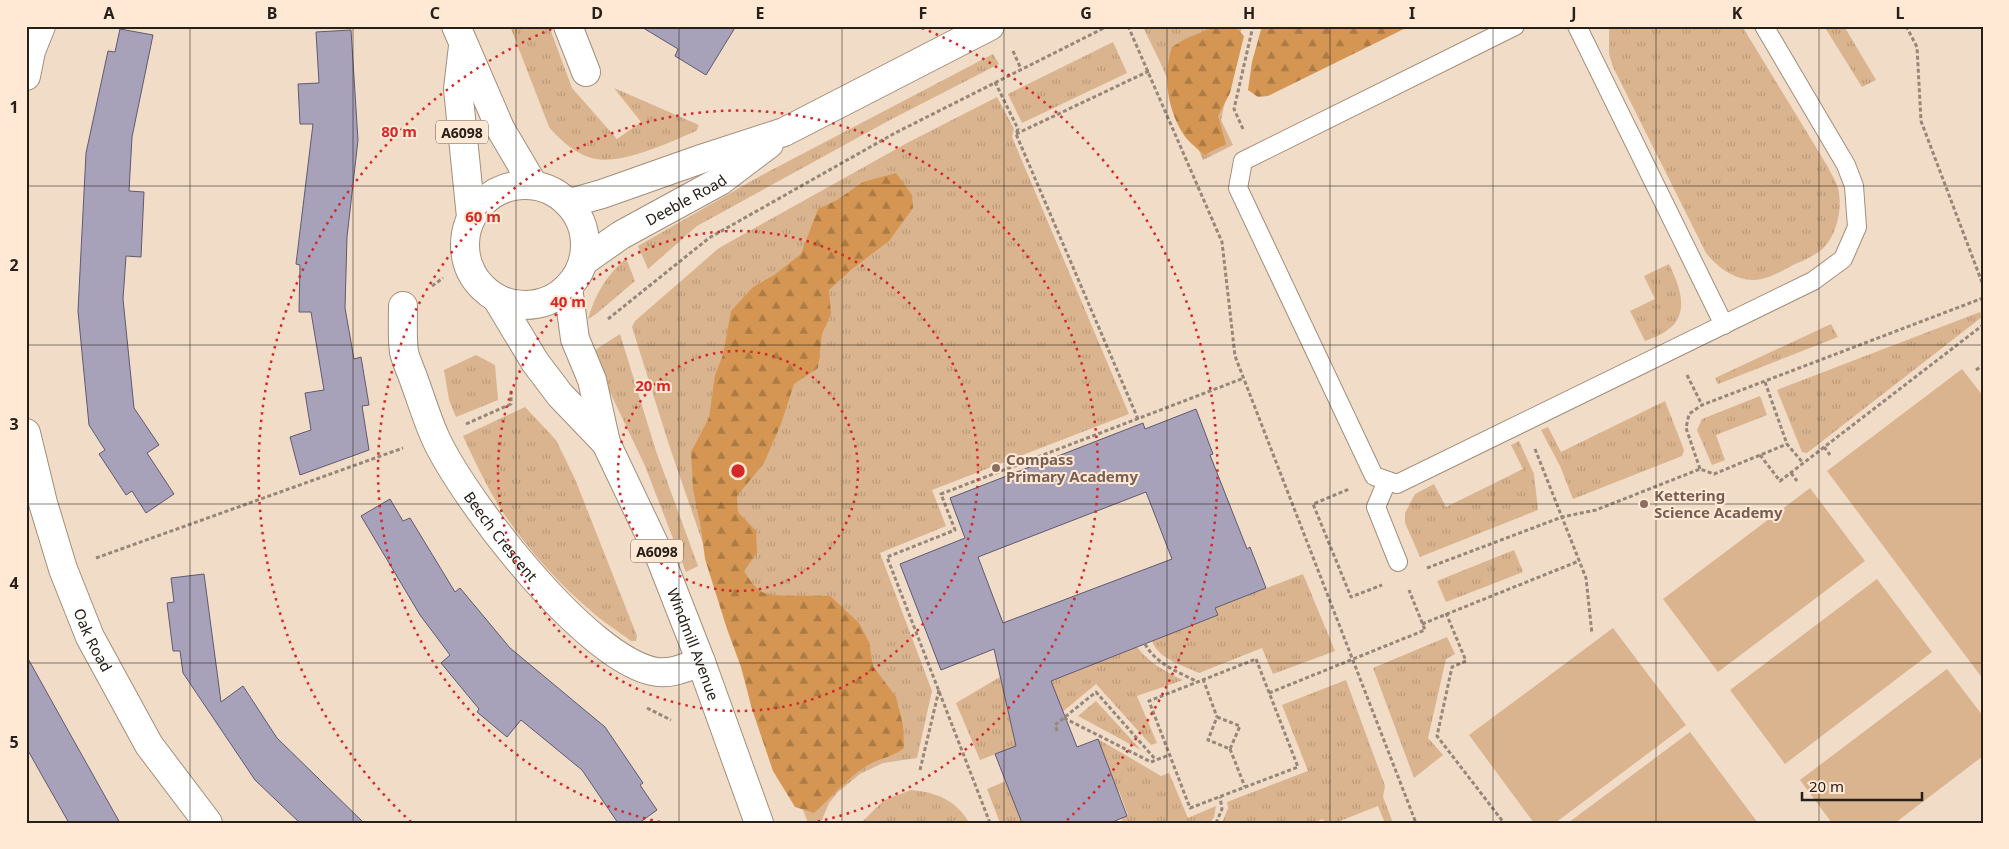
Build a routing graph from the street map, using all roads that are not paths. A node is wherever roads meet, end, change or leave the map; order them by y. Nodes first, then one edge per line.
1 (41, 26) edge
2 (568, 26) edge
3 (1515, 26) edge
4 (1577, 26) edge
5 (1764, 26) edge
6 (1000, 35) edge
7 (460, 36) edge
8 (586, 72) dead end
9 (26, 76) edge
10 (784, 132) junction
11 (533, 184) junction
12 (570, 203) junction
13 (471, 217) junction
14 (584, 262) junction
15 (568, 287) junction
16 (497, 298) junction
17 (403, 306) dead end
18 (1724, 325) junction
19 (26, 433) edge
20 (606, 443) junction
21 (1387, 481) junction
22 (1401, 570) road end
23 (701, 662) junction
24 (208, 823) edge
25 (759, 823) edge

1 - 9 street
2 - 8 street
3 - 21 lane
4 - 18 lane
5 - 18 lane
6 - 10 street, Deeble Road
7 - 11 street, A6098
7 - 13 street, A6098
10 - 12 street, Deeble Road
10 - 14 street, Deeble Road
11 - 12 street, A6098
11 - 13 street, A6098
12 - 14 street, A6098
13 - 16 street, A6098
14 - 15 street, A6098
15 - 16 street, A6098
15 - 20 street, Windmill Avenue / A6098
16 - 20 street, Windmill Avenue / A6098
17 - 23 street, Beech Crescent
18 - 21 lane
19 - 24 street, Oak Road
20 - 23 street, Windmill Avenue / A6098
21 - 22 lane
23 - 25 street, Windmill Avenue / A6098

